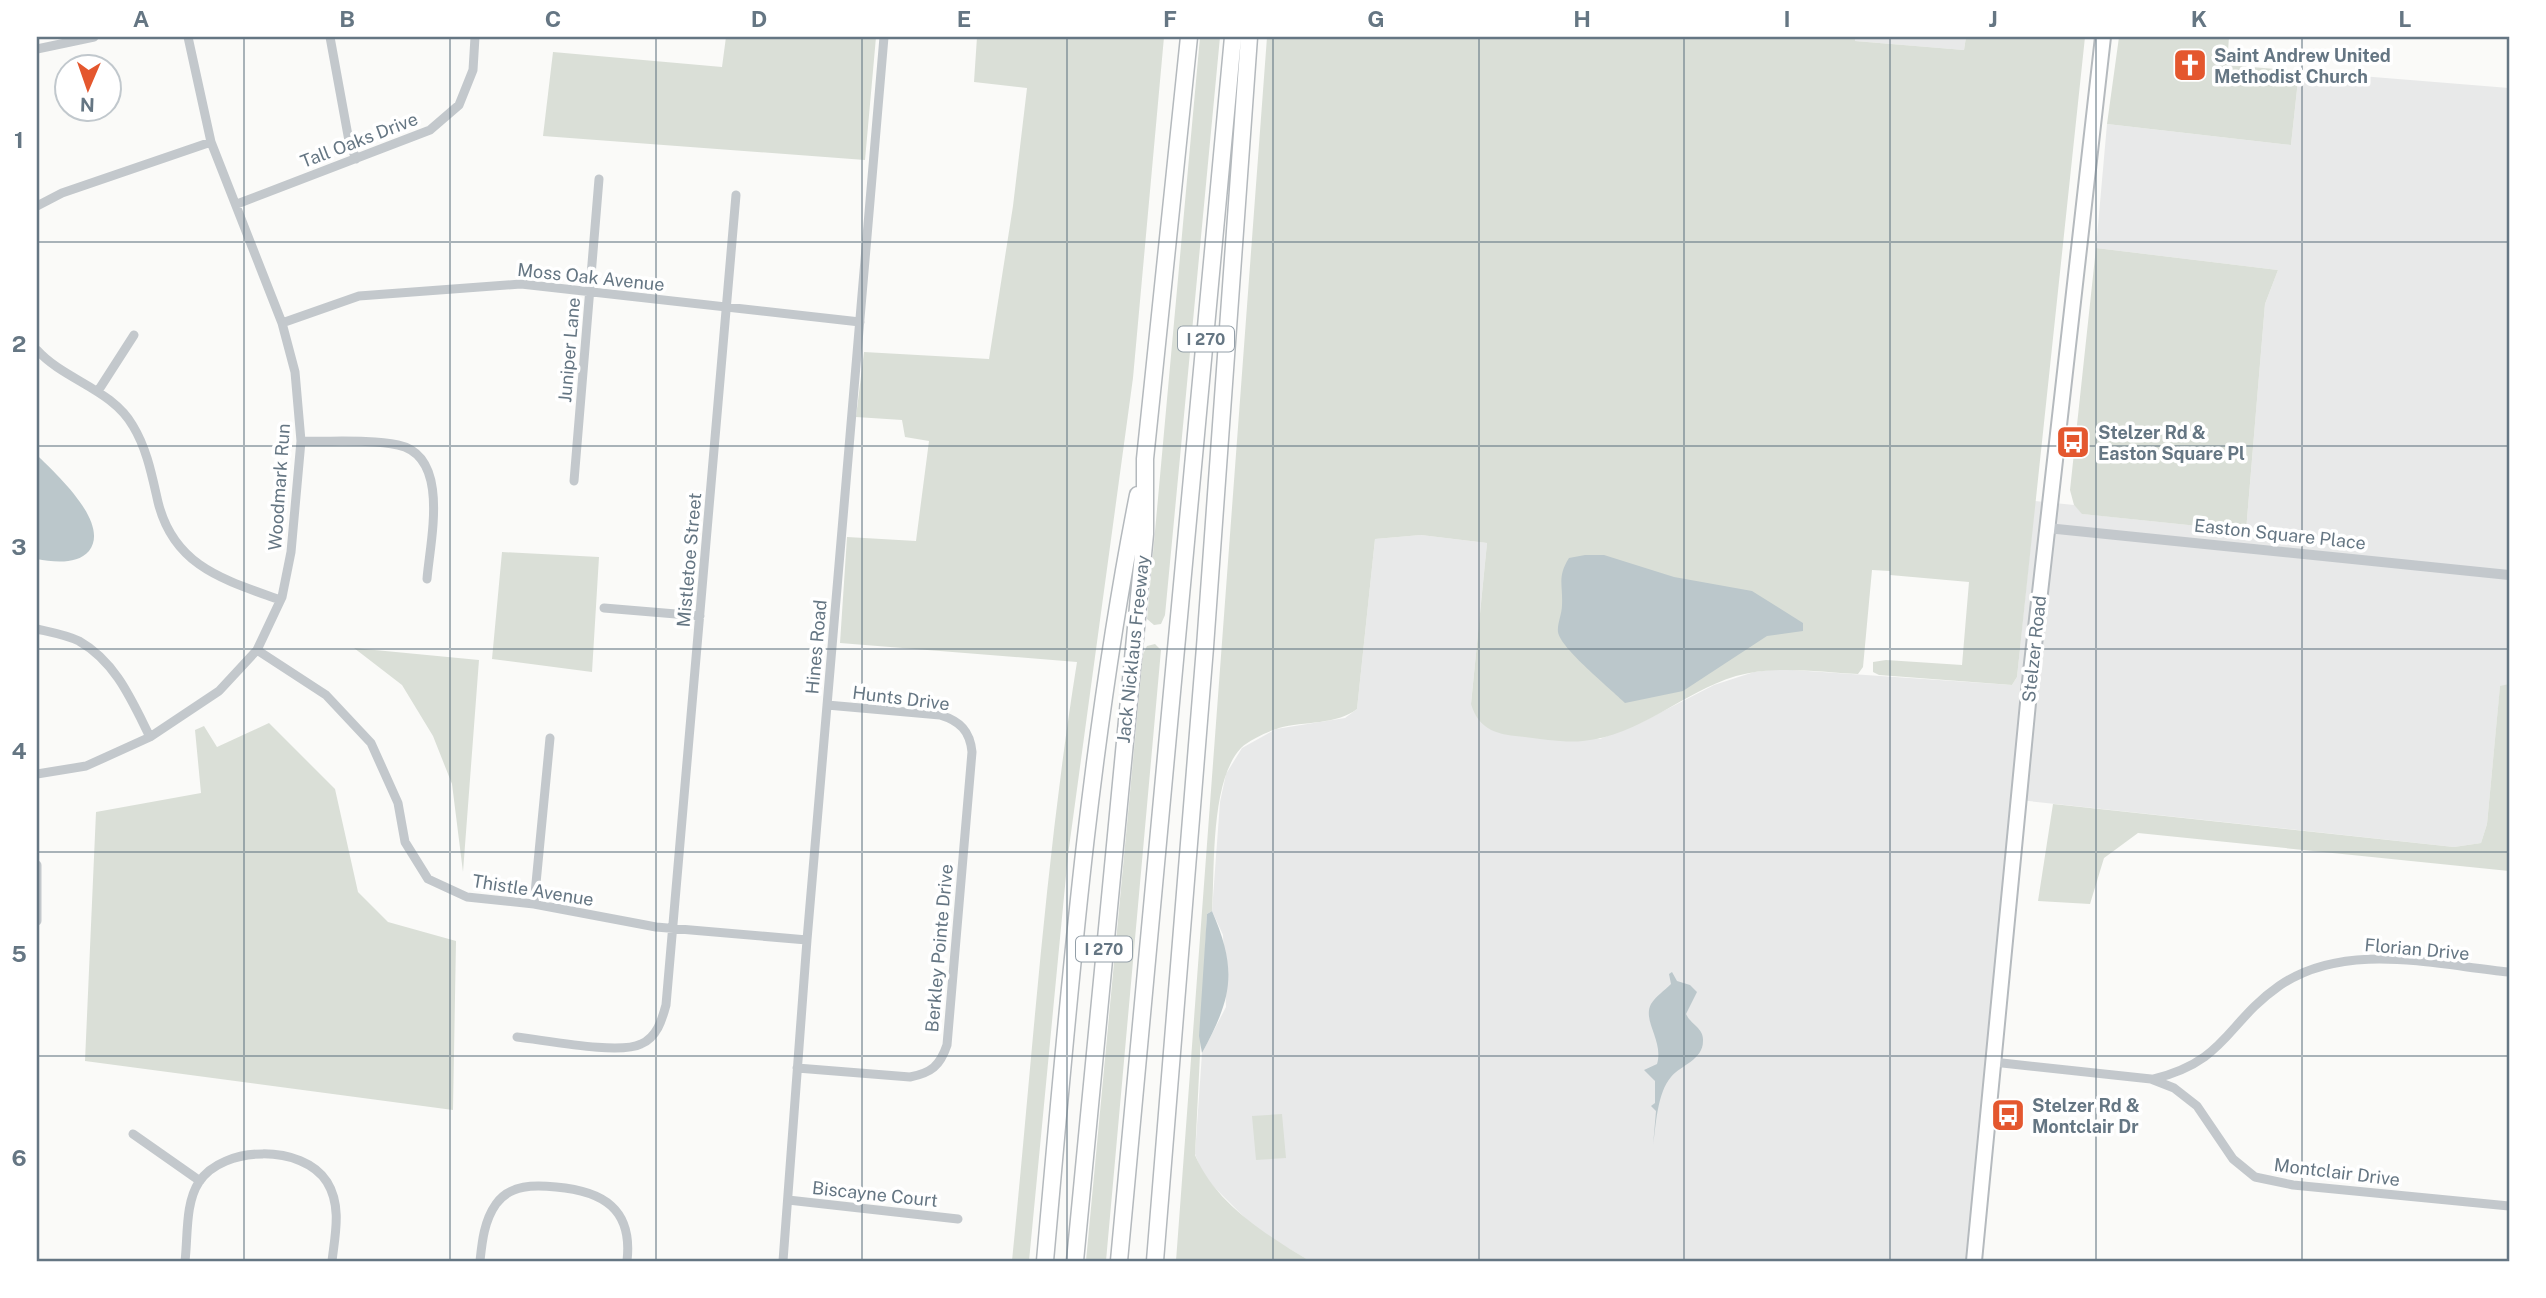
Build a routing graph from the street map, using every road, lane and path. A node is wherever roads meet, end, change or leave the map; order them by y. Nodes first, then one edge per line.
1 (94, 37) edge
2 (188, 37) edge
3 (330, 37) edge
4 (475, 37) edge
5 (884, 37) edge
6 (1189, 37) edge
7 (1233, 37) edge
8 (1249, 37) edge
9 (2103, 37) edge
10 (37, 49) edge
11 (211, 142) junction
12 (356, 159) junction
13 (599, 179) dead end
14 (736, 195) dead end
15 (237, 204) junction
16 (37, 206) edge
17 (589, 291) junction
18 (726, 307) junction
19 (860, 322) junction
20 (282, 323) junction
21 (134, 335) dead end
22 (37, 350) edge
23 (99, 391) junction
24 (301, 441) junction
25 (1145, 458) junction
26 (574, 481) dead end
27 (2047, 528) junction
28 (2509, 575) edge
29 (427, 579) dead end
30 (280, 600) junction
31 (604, 608) dead end
32 (700, 617) junction
33 (37, 629) edge
34 (257, 650) junction
35 (827, 705) junction
36 (967, 731) joint
37 (150, 737) junction
38 (550, 738) dead end
39 (37, 774) edge
40 (37, 865) edge
41 (534, 904) junction
42 (37, 921) edge
43 (673, 928) junction
44 (807, 940) junction
45 (2509, 972) edge
46 (517, 1037) dead end
47 (1993, 1062) junction
48 (797, 1068) junction
49 (2151, 1079) junction
50 (133, 1134) dead end
51 (200, 1181) junction
52 (788, 1200) junction
53 (2509, 1206) edge
54 (958, 1219) dead end
55 (185, 1261) edge
56 (332, 1261) edge
57 (480, 1261) edge
58 (627, 1261) edge
59 (783, 1261) edge
60 (1045, 1261) edge
61 (1075, 1261) edge
62 (1119, 1261) edge
63 (1156, 1261) edge
64 (1974, 1261) edge

1 - 10 street
2 - 11 street, Woodmark Run
3 - 12 street
4 - 12 street, Tall Oaks Drive
5 - 19 street, Hines Road
6 - 25 highway, Jack Nicklaus Freeway / I 270
7 - 62 highway, I 270
8 - 63 highway
9 - 27 main road, Stelzer Road
11 - 15 street, Woodmark Run
11 - 16 street
12 - 15 street, Tall Oaks Drive
13 - 17 street, Juniper Lane
14 - 18 street, Mistletoe Street
15 - 20 street, Woodmark Run
17 - 18 street, Moss Oak Avenue
17 - 20 street, Moss Oak Avenue
17 - 26 street, Juniper Lane
18 - 19 street, Moss Oak Avenue
18 - 32 street, Mistletoe Street
19 - 35 street, Hines Road
20 - 24 street, Woodmark Run
21 - 23 street
22 - 23 street
23 - 30 street
24 - 29 street
24 - 30 street, Woodmark Run
25 - 60 highway
25 - 61 highway, Jack Nicklaus Freeway / I 270
27 - 28 street, Easton Square Place
27 - 47 main road, Stelzer Road
30 - 34 street, Woodmark Run
31 - 32 street
32 - 43 street, Mistletoe Street
33 - 37 street
34 - 37 street, Woodmark Run
34 - 41 street, Thistle Avenue
35 - 36 street, Hunts Drive
35 - 44 street, Hines Road
36 - 48 street, Berkley Pointe Drive
37 - 39 street, Woodmark Run
38 - 41 street
40 - 42 street
41 - 43 street, Thistle Avenue
43 - 44 street, Thistle Avenue
43 - 46 street, Mistletoe Street
44 - 48 street, Hines Road
45 - 49 street, Florian Drive
47 - 49 street, Montclair Drive
47 - 64 main road, Stelzer Road
48 - 52 street, Hines Road
49 - 53 street, Montclair Drive
50 - 51 street
51 - 55 street
51 - 56 street
52 - 54 street, Biscayne Court
52 - 59 street, Hines Road
57 - 58 street

